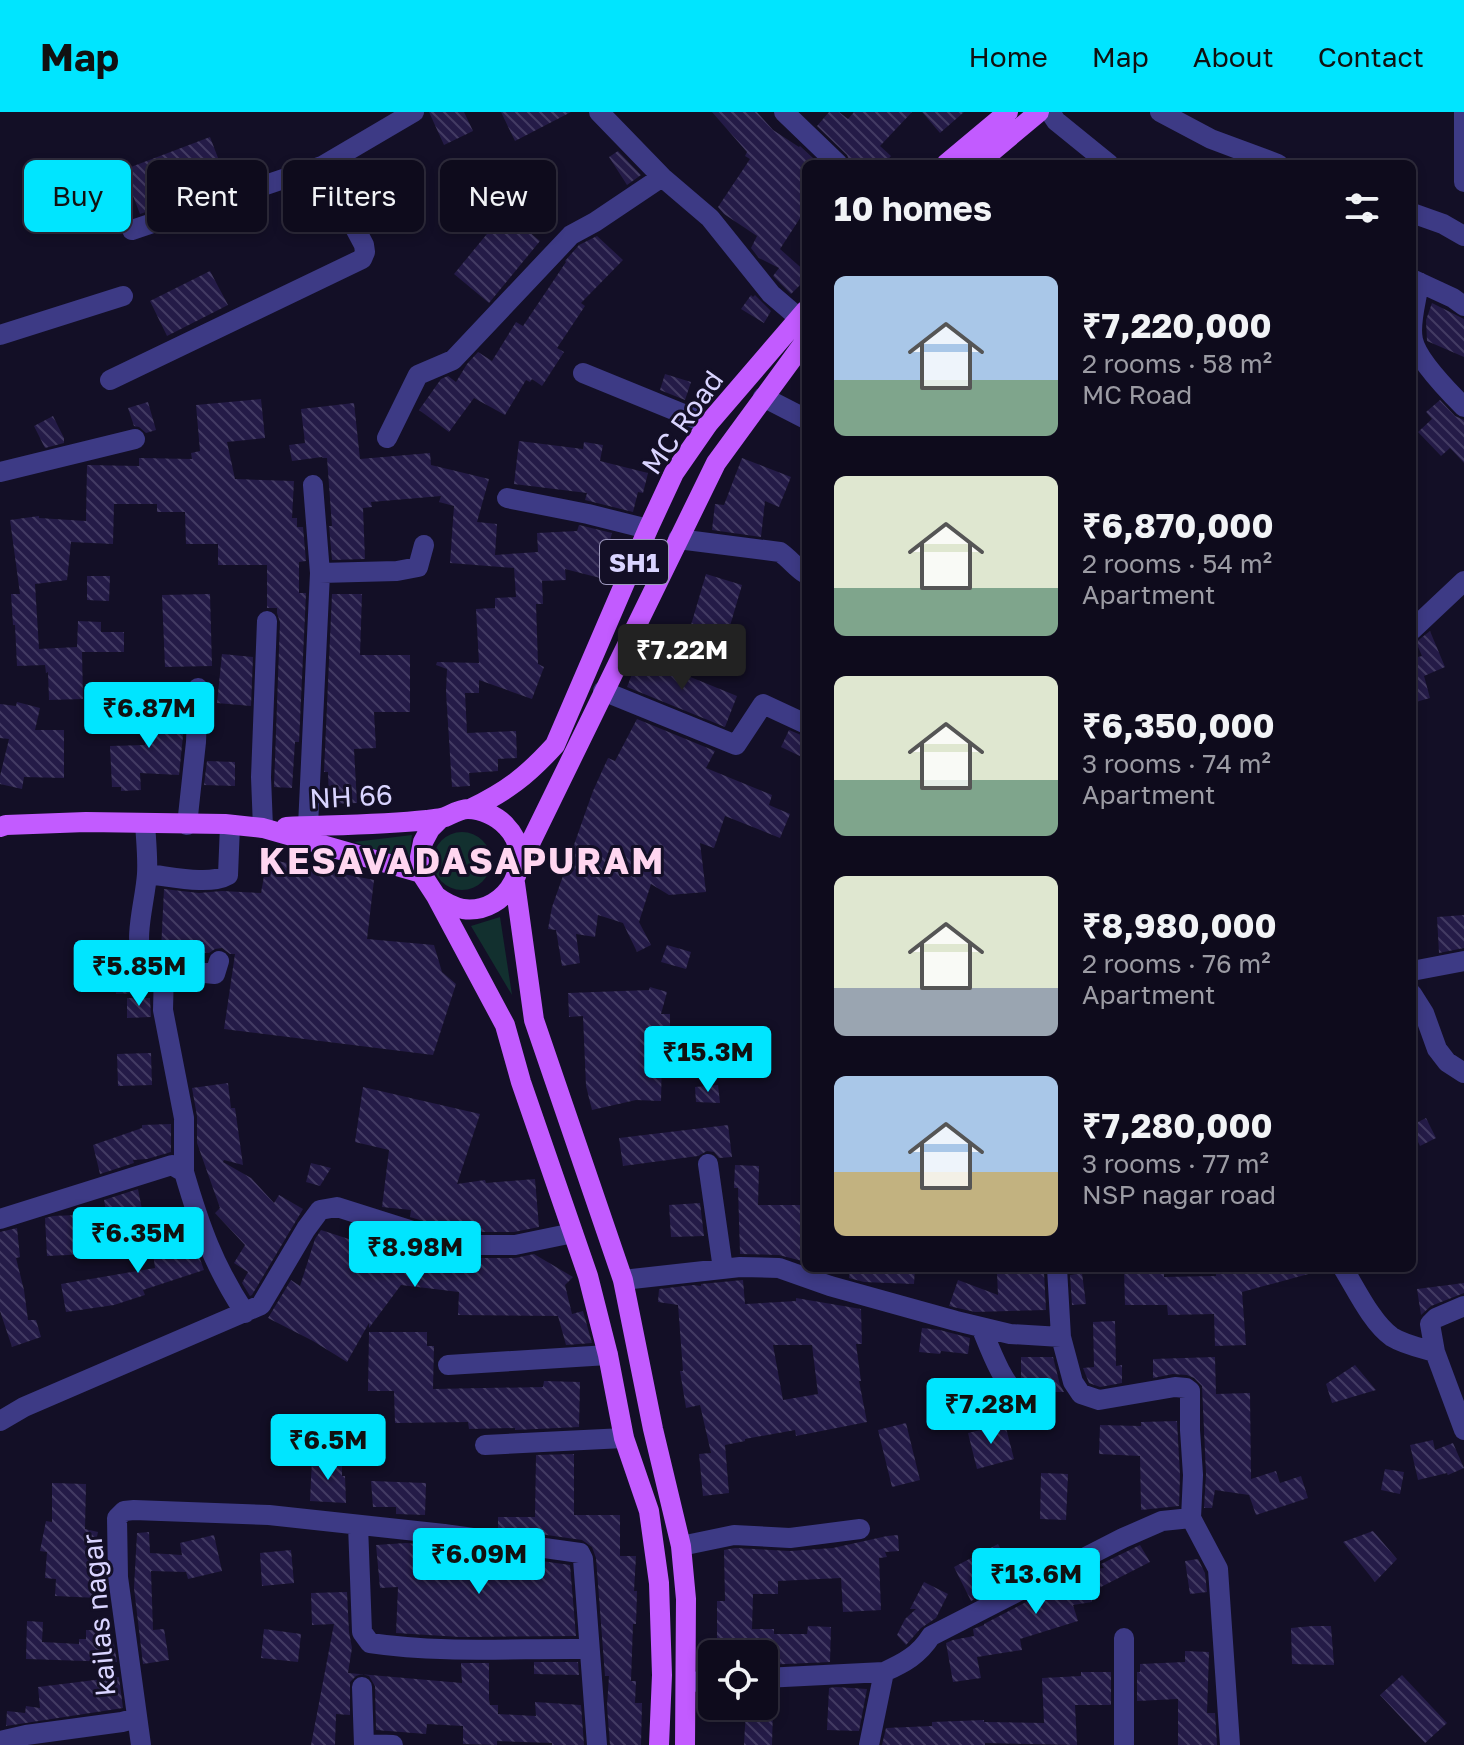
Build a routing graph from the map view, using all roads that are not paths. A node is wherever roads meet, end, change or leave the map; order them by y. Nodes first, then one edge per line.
1 (414, 112) edge
2 (599, 112) edge
3 (784, 112) edge
4 (1039, 112) edge
5 (1050, 112) edge
6 (1160, 112) edge
7 (1464, 112) edge
8 (1005, 113) edge
9 (332, 160) edge
10 (834, 160) edge
11 (951, 160) edge
12 (982, 160) edge
13 (1104, 160) edge
14 (1267, 160) edge
15 (662, 177) junction
16 (283, 179) edge
17 (1464, 182) edge
18 (1416, 214) edge
19 (132, 230) dead end
20 (357, 232) edge
21 (1464, 236) edge
22 (1416, 281) edge
23 (123, 296) dead end
24 (1464, 306) edge
25 (802, 317) edge
26 (802, 320) edge
27 (0, 335) edge
28 (802, 345) edge
29 (1416, 347) edge
30 (583, 373) dead end
31 (110, 380) dead end
32 (763, 397) junction
33 (1464, 407) edge
34 (802, 417) edge
35 (708, 424) junction
36 (387, 438) dead end
37 (135, 439) dead end
38 (0, 472) edge
39 (313, 485) dead end
40 (507, 498) dead end
41 (648, 529) junction
42 (678, 539) junction
43 (424, 545) dead end
44 (802, 571) edge
45 (320, 573) junction
46 (1464, 581) edge
47 (267, 621) dead end
48 (1416, 626) edge
49 (198, 688) dead end
50 (603, 691) junction
51 (802, 722) edge
52 (470, 809) junction
53 (441, 818) junction
54 (145, 823) junction
55 (187, 825) junction
56 (230, 825) junction
57 (308, 826) junction
58 (0, 827) edge
59 (263, 828) junction
60 (421, 873) junction
61 (147, 874) junction
62 (517, 874) junction
63 (436, 896) junction
64 (219, 961) dead end
65 (1464, 961) edge
66 (164, 969) junction
67 (1416, 970) edge
68 (1416, 1000) edge
69 (534, 1020) junction
70 (505, 1025) junction
71 (1461, 1069) edge
72 (708, 1164) dead end
73 (184, 1172) junction
74 (0, 1219) edge
75 (573, 1233) junction
76 (723, 1269) junction
77 (1057, 1272) edge
78 (1345, 1272) edge
79 (623, 1280) junction
80 (1464, 1306) edge
81 (245, 1313) junction
82 (981, 1327) junction
83 (1061, 1337) junction
84 (1435, 1352) junction
85 (608, 1355) junction
86 (448, 1365) dead end
87 (1023, 1402) dead end
88 (0, 1421) edge
89 (1464, 1430) edge
90 (624, 1438) junction
91 (485, 1445) dead end
92 (1191, 1518) junction
93 (358, 1525) junction
94 (860, 1529) dead end
95 (681, 1546) junction
96 (1124, 1638) dead end
97 (589, 1649) junction
98 (884, 1672) junction
99 (778, 1677) edge
100 (687, 1682) junction
101 (698, 1682) edge
102 (362, 1687) dead end
103 (137, 1718) junction
104 (0, 1741) edge
105 (364, 1744) edge
106 (141, 1745) edge
107 (393, 1745) edge
108 (597, 1745) edge
109 (659, 1745) edge
110 (685, 1745) edge
111 (869, 1745) edge
112 (1124, 1745) edge
113 (1230, 1745) edge

1 - 9 street
2 - 15 street
3 - 10 street
4 - 12 main road
5 - 13 street
6 - 14 street
7 - 17 street
8 - 11 main road
15 - 25 street
15 - 36 street
16 - 19 street
18 - 21 street
20 - 31 street
22 - 24 street
23 - 27 street
26 - 35 main road, MC Road / SH1
28 - 32 main road, MC Road / SH1
29 - 33 street
30 - 35 street
32 - 34 street
32 - 42 main road, MC Road / SH1
35 - 41 main road, MC Road / SH1
37 - 38 street
39 - 45 street
40 - 41 street
41 - 52 main road, MC Road / SH1
42 - 44 street
42 - 50 main road, MC Road / SH1
43 - 45 street
45 - 57 street
46 - 48 street
47 - 59 street
49 - 55 street
50 - 51 street
50 - 62 main road, MC Road / SH1
52 - 53 main road, NH 66
52 - 62 main road
53 - 57 main road, NH 66
53 - 60 main road, NH 66
54 - 55 main road
54 - 58 main road
54 - 61 street
55 - 56 main road
56 - 59 main road
56 - 61 street
57 - 59 main road, NH 66
59 - 60 main road
60 - 63 main road
61 - 66 street
62 - 63 main road
62 - 69 main road
63 - 70 main road
64 - 66 street
65 - 67 street
66 - 73 street
68 - 71 street
69 - 70 main road
69 - 79 main road
70 - 75 main road
72 - 76 street
73 - 74 street
73 - 81 street
75 - 81 street
75 - 85 main road
76 - 79 street
76 - 82 street
77 - 83 street
78 - 84 street
79 - 95 main road
80 - 84 street
81 - 88 street
82 - 83 street
82 - 87 street
83 - 92 street
84 - 89 street
85 - 86 street
85 - 90 main road
90 - 91 street
90 - 109 main road
92 - 98 street
92 - 113 street
93 - 97 street, kailas nagar
93 - 97 street
93 - 103 street, kailas nagar
94 - 95 street
95 - 100 main road
96 - 112 street
97 - 108 street, kailas nagar
98 - 99 street
98 - 111 street
100 - 101 street
100 - 110 main road
102 - 105 street
103 - 104 street
103 - 106 street, kailas nagar
105 - 107 street

